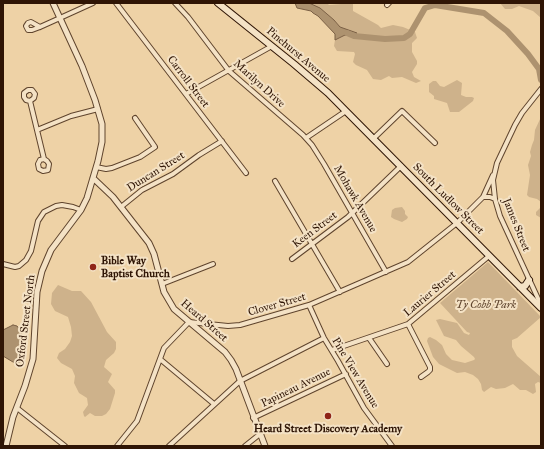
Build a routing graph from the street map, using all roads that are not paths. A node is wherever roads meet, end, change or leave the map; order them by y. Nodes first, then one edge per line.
1 (54, 3) edge
2 (93, 3) edge
3 (116, 3) edge
4 (175, 3) edge
5 (218, 3) edge
6 (60, 18) junction
7 (40, 27) dead end
8 (272, 46) junction
9 (228, 71) junction
10 (541, 89) edge
11 (186, 94) junction
12 (30, 101) dead end
13 (98, 109) junction
14 (346, 111) junction
15 (135, 118) dead end
16 (360, 126) joint
17 (37, 130) junction
18 (306, 138) junction
19 (373, 139) junction
20 (222, 141) junction
21 (435, 143) dead end
22 (44, 159) dead end
23 (401, 166) junction
24 (96, 167) junction
25 (495, 169) junction
26 (246, 173) dead end
27 (93, 178) junction
28 (275, 181) dead end
29 (483, 197) junction
30 (495, 199) junction
31 (121, 207) junction
32 (80, 210) junction
33 (352, 213) junction
34 (457, 223) junction
35 (312, 244) junction
36 (489, 256) junction
37 (292, 258) dead end
38 (3, 264) edge
39 (213, 264) dead end
40 (386, 272) junction
41 (529, 280) junction
42 (162, 284) junction
43 (520, 287) junction
44 (534, 290) junction
45 (541, 290) edge
46 (340, 292) junction
47 (309, 305) junction
48 (541, 305) edge
49 (541, 308) edge
50 (189, 322) junction
51 (408, 324) junction
52 (324, 338) junction
53 (369, 338) junction
54 (332, 350) junction
55 (160, 360) junction
56 (387, 364) dead end
57 (346, 374) junction
58 (421, 377) dead end
59 (240, 381) junction
60 (214, 404) junction
61 (16, 408) junction
62 (254, 418) junction
63 (260, 434) junction
64 (6, 446) edge
65 (65, 446) edge
66 (117, 446) edge
67 (169, 446) edge
68 (245, 446) edge
69 (265, 446) edge
70 (392, 446) edge

1 - 6 street, Oxford Street North
2 - 6 street
3 - 11 street, Carroll Street
4 - 9 street, Marilyn Drive
5 - 8 main road, Pinehurst Avenue
6 - 7 street
6 - 13 street, Oxford Street North
8 - 9 street
8 - 14 main road, Pinehurst Avenue
9 - 11 street
9 - 18 street, Marilyn Drive
10 - 25 street, James Street
11 - 20 street, Carroll Street
12 - 17 street
13 - 17 street
13 - 24 street, Oxford Street North
14 - 16 main road, Pinehurst Avenue
14 - 18 street
15 - 24 street
16 - 19 main road, South Ludlow Street
17 - 22 street
18 - 33 street, Mohawk Avenue
19 - 21 street
19 - 23 main road, South Ludlow Street
20 - 26 street, Carroll Street
20 - 31 street, Duncan Street
23 - 33 street, Keen Street
23 - 34 main road, South Ludlow Street
24 - 27 street, Oxford Street North
25 - 29 street, Clover Street
25 - 30 street, James Street
27 - 31 street, Heard Street
27 - 32 street, Oxford Street North
28 - 35 street
29 - 30 street
29 - 34 street, Clover Street
30 - 41 street, James Street
31 - 42 street, Heard Street
32 - 38 street
32 - 61 street, Oxford Street North
33 - 35 street, Keen Street
33 - 40 street, Mohawk Avenue
34 - 36 main road, South Ludlow Street
34 - 40 street, Clover Street
35 - 37 street, Keen Street
35 - 46 street
36 - 43 main road, South Ludlow Street
36 - 51 street, Laurier Street
39 - 42 street
40 - 46 street, Clover Street
41 - 43 main road
41 - 44 street, James Street
42 - 50 street, Heard Street
43 - 49 main road, South Ludlow Street
44 - 45 street
44 - 48 street, James Street
46 - 47 street, Clover Street
47 - 50 street, Clover Street
47 - 52 street, Pine View Avenue
50 - 55 street
50 - 59 street, Heard Street
51 - 53 street, Laurier Street
51 - 58 street
52 - 54 street, Pine View Avenue
52 - 59 street
53 - 54 street, Laurier Street
53 - 56 street
54 - 57 street, Pine View Avenue
55 - 60 street
55 - 66 street
57 - 62 street, Papineau Avenue
57 - 70 street, Pine View Avenue
59 - 60 street
59 - 62 street, Heard Street
60 - 67 street
61 - 64 street, Oxford Street North
61 - 65 street
62 - 63 street, Heard Street
63 - 68 street
63 - 69 street, Heard Street

